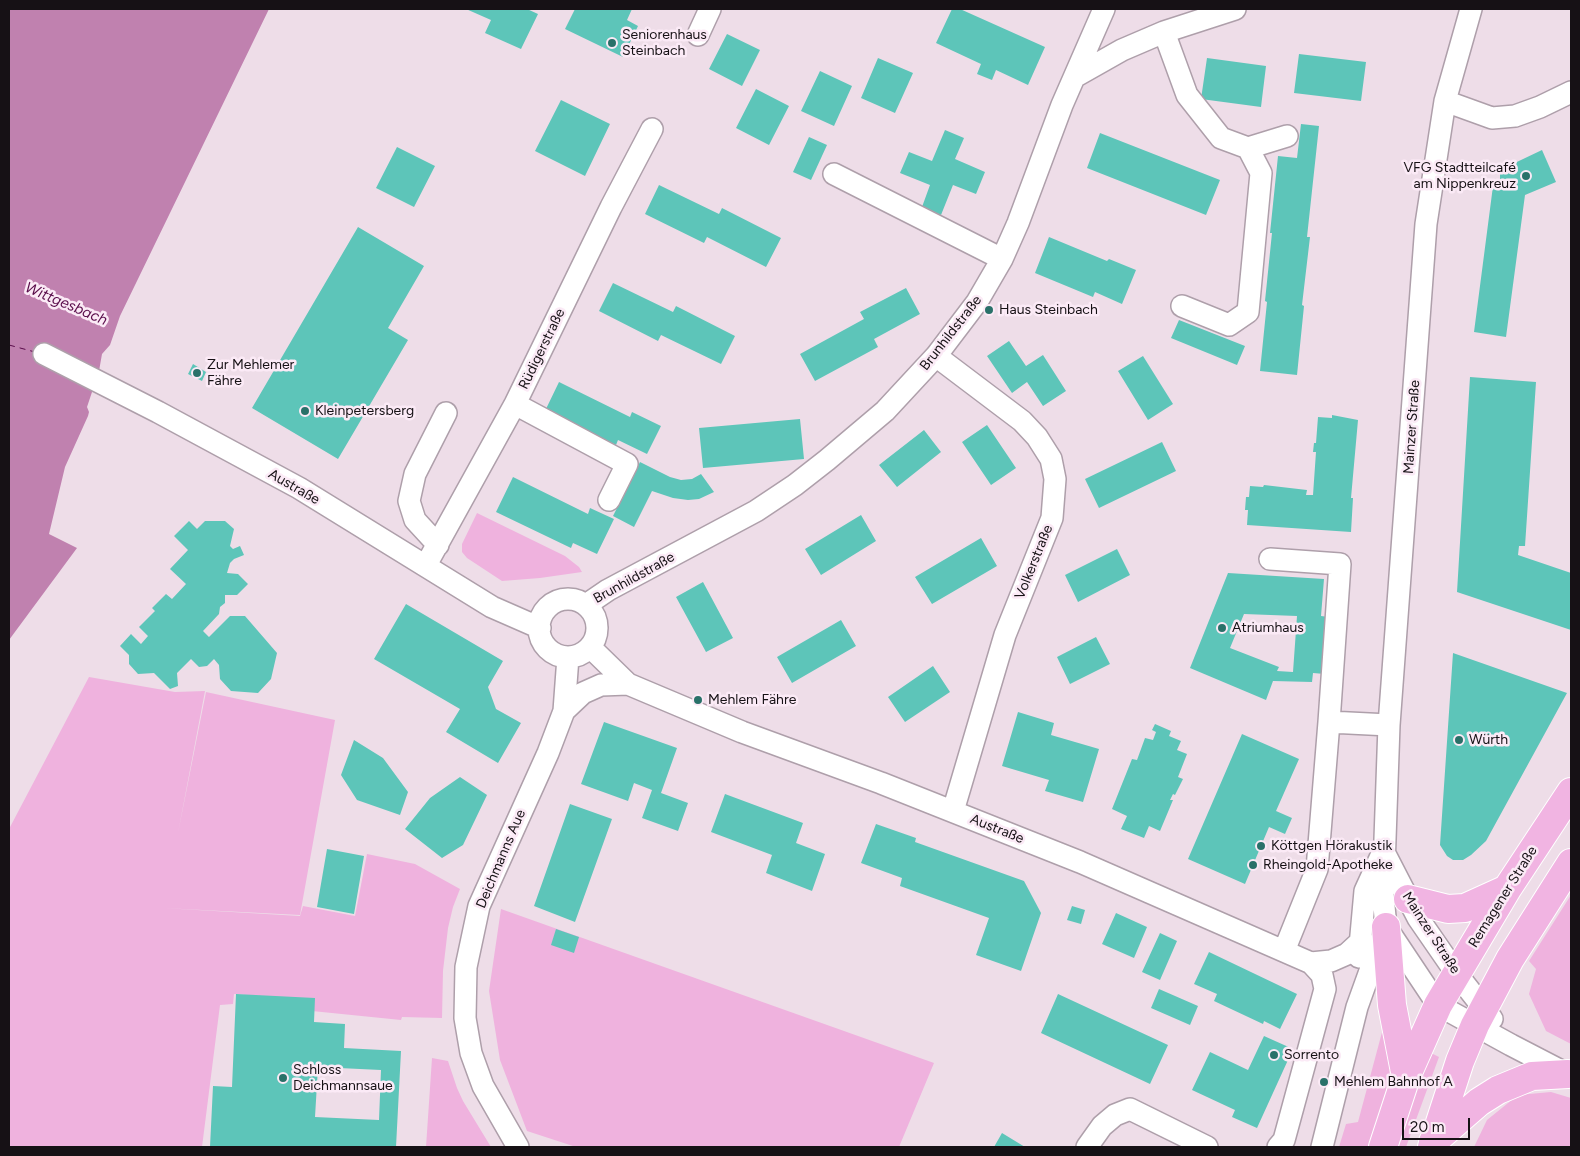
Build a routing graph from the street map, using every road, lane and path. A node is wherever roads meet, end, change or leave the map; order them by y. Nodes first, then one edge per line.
1 (710, 9) edge
2 (1104, 9) edge
3 (1235, 9) edge
4 (1471, 9) edge
5 (1164, 32) junction
6 (698, 35) dead end
7 (1076, 76) junction
8 (1571, 92) edge
9 (1445, 101) junction
10 (652, 129) dead end
11 (1287, 136) dead end
12 (1248, 148) junction
13 (834, 174) dead end
14 (1002, 259) junction
15 (1182, 306) dead end
16 (44, 354) dead end
17 (936, 356) junction
18 (515, 404) junction
19 (446, 412) dead end
20 (609, 500) dead end
21 (438, 545) junction
22 (1270, 559) dead end
23 (426, 566) junction
24 (586, 605) junction
25 (540, 628) junction
26 (590, 647) junction
27 (568, 657) junction
28 (628, 684) junction
29 (564, 711) junction
30 (1329, 722) junction
31 (1389, 725) junction
32 (1571, 792) edge
33 (952, 811) junction
34 (1384, 851) junction
35 (1571, 863) edge
36 (1507, 889) junction
37 (1408, 899) junction
38 (1386, 927) junction
39 (1360, 942) junction
40 (1284, 951) junction
41 (1311, 963) junction
42 (1456, 973) junction
43 (1438, 1005) junction
44 (1357, 1007) junction
45 (1480, 1017) junction
46 (1570, 1075) edge
47 (1406, 1077) junction
48 (1432, 1145) edge
49 (518, 1147) edge
50 (1087, 1147) edge
51 (1207, 1147) edge
52 (1278, 1147) edge
53 (1322, 1147) edge
54 (1383, 1147) edge

1 - 6 street
2 - 7 street, Brunhildstraße
3 - 5 street
4 - 9 street, Mainzer Straße
5 - 7 street
5 - 12 street
7 - 14 street, Brunhildstraße
8 - 9 street
9 - 31 street, Mainzer Straße
10 - 18 street, Rüdigerstraße
11 - 12 street
12 - 15 street
13 - 14 street
14 - 17 street, Brunhildstraße
16 - 23 street, Austraße
17 - 24 street, Brunhildstraße
17 - 33 street, Volkerstraße
18 - 20 street
18 - 21 street, Rüdigerstraße
19 - 21 street
21 - 23 street, Rüdigerstraße
22 - 30 street
23 - 25 street, Austraße
24 - 25 street
24 - 26 street
25 - 27 street
26 - 27 street
26 - 28 street, Austraße
27 - 29 street, Deichmanns Aue
28 - 29 street, Austraße
28 - 33 street, Austraße
29 - 49 street, Deichmanns Aue
30 - 31 street
30 - 40 street
31 - 34 street, Mainzer Straße
32 - 36 main road, Remagener Straße
33 - 40 street, Austraße
34 - 37 street, Mainzer Straße
34 - 38 street, Mainzer Straße
34 - 39 street, Mainzer Straße
35 - 45 main road
36 - 37 main road
36 - 42 main road, Remagener Straße
37 - 42 street, Mainzer Straße
38 - 43 street, Mainzer Straße
38 - 44 street
38 - 47 main road
39 - 41 street
39 - 44 street, Mainzer Straße
40 - 41 street, Austraße
41 - 52 street
42 - 43 main road, Remagener Straße
42 - 45 street, Mainzer Straße
43 - 45 street, Mainzer Straße
43 - 47 main road
44 - 53 street
45 - 46 street
45 - 48 main road
46 - 48 main road
47 - 54 main road
50 - 51 street

